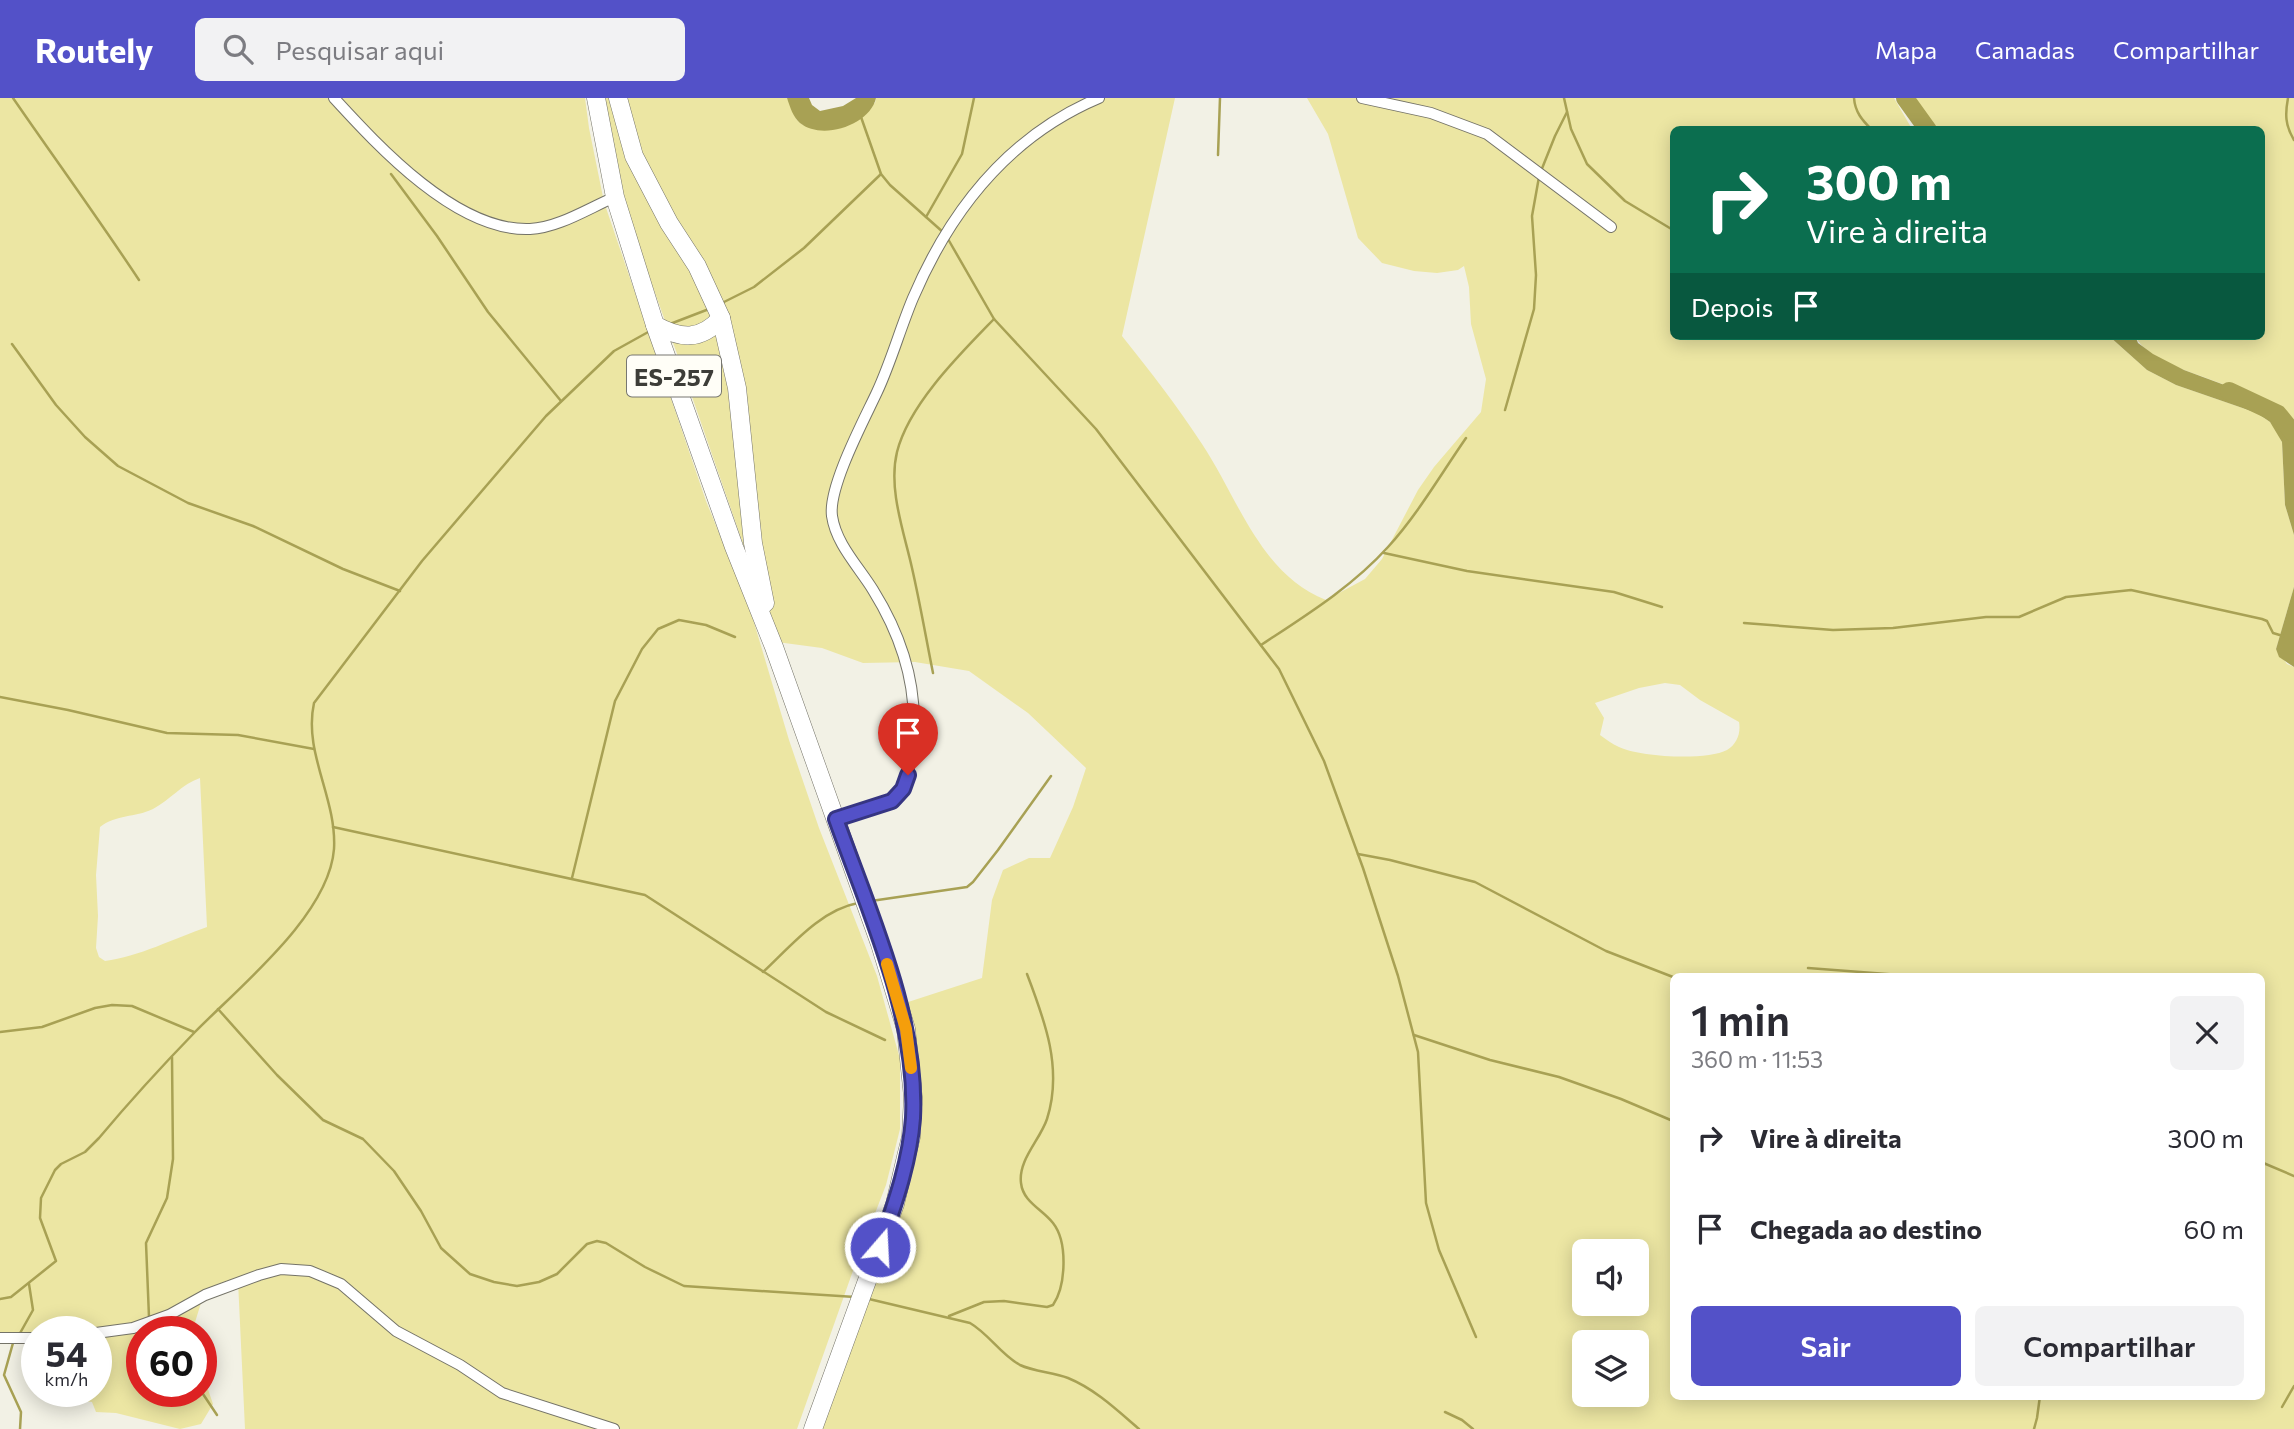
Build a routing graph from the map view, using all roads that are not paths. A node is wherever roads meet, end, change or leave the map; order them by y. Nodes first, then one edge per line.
1 (334, 98) edge
2 (596, 98) edge
3 (618, 98) edge
4 (1100, 98) edge
5 (1362, 98) edge
6 (615, 197) junction
7 (1611, 227) dead end
8 (721, 318) junction
9 (655, 325) junction
10 (775, 647) junction
11 (836, 819) junction
12 (112, 1331) edge
13 (0, 1338) edge
14 (21, 1338) edge
15 (614, 1429) edge
16 (813, 1429) edge

1 - 6 street
2 - 6 main road, ES-257
3 - 8 main road, ES-257
4 - 11 street
5 - 7 street
6 - 9 main road, ES-257
8 - 9 main road
8 - 10 main road, ES-257
9 - 10 main road, ES-257
10 - 11 main road, ES-257
11 - 16 main road, ES-257
12 - 15 street
13 - 14 street

